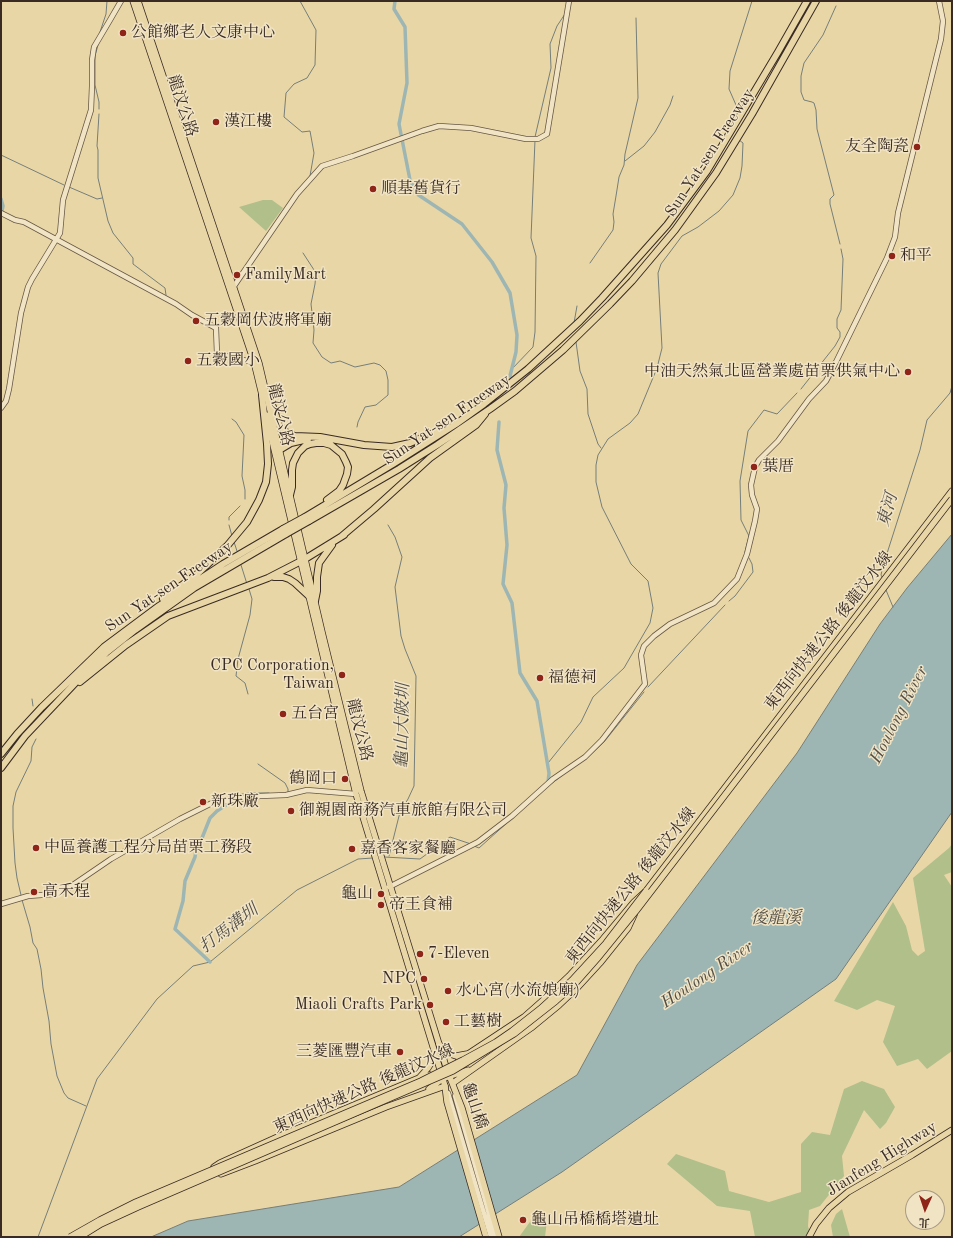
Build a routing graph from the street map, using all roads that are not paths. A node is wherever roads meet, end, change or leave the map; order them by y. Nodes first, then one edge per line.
1 (121, 1) edge
2 (133, 1) edge
3 (138, 1) edge
4 (569, 1) edge
5 (807, 1) edge
6 (816, 1) edge
7 (939, 1) edge
8 (178, 130) junction
9 (1, 212) edge
10 (57, 240) junction
11 (232, 289) junction
12 (256, 363) junction
13 (262, 385) junction
14 (262, 395) junction
15 (268, 399) junction
16 (1, 408) edge
17 (490, 408) junction
18 (460, 421) junction
19 (320, 436) junction
20 (278, 451) junction
21 (952, 491) edge
22 (290, 495) junction
23 (952, 499) edge
24 (319, 508) junction
25 (307, 519) junction
26 (285, 532) junction
27 (344, 535) junction
28 (302, 560) junction
29 (268, 578) junction
30 (309, 596) junction
31 (315, 601) junction
32 (145, 616) junction
33 (67, 691) junction
34 (1, 754) edge
35 (1, 768) edge
36 (358, 792) junction
37 (388, 888) junction
38 (646, 891) junction
39 (1, 904) edge
40 (636, 911) junction
41 (439, 1044) junction
42 (434, 1053) junction
43 (467, 1054) junction
44 (475, 1067) junction
45 (445, 1073) junction
46 (419, 1078) junction
47 (442, 1079) junction
48 (453, 1083) junction
49 (445, 1086) junction
50 (426, 1092) junction
51 (952, 1130) edge
52 (952, 1134) edge
53 (210, 1170) junction
54 (202, 1179) junction
55 (813, 1233) edge
56 (70, 1237) edge
57 (80, 1237) edge
58 (486, 1237) edge
59 (491, 1237) edge
60 (494, 1237) edge
61 (499, 1237) edge
62 (808, 1237) edge

1 - 10 street
2 - 8 main road, 龍汶公路
3 - 8 main road, 龍汶公路
4 - 11 street
5 - 18 highway, Sun Yat-sen Freeway
6 - 17 highway, Sun Yat-sen Freeway
7 - 37 street
8 - 11 main road, 龍汶公路
9 - 10 street
10 - 12 street
10 - 16 street
11 - 12 main road, 龍汶公路
12 - 13 main road, 龍汶公路
13 - 14 main road, 龍汶公路
13 - 15 main road, 龍汶公路
14 - 20 main road, 龍汶公路
14 - 32 highway
15 - 19 highway
15 - 20 main road, 龍汶公路
17 - 25 highway, Sun Yat-sen Freeway
17 - 27 highway
18 - 19 highway
18 - 24 highway, Sun Yat-sen Freeway
19 - 20 highway
20 - 22 main road, 龍汶公路
20 - 28 main road, 龍汶公路
21 - 38 main road, 東西向快速公路 後龍汶水線
22 - 24 highway
22 - 28 main road, 龍汶公路
23 - 40 main road, 東西向快速公路 後龍汶水線, bridge
24 - 25 highway, Sun Yat-sen Freeway
25 - 26 highway, Sun Yat-sen Freeway, bridge
26 - 32 highway, Sun Yat-sen Freeway
26 - 33 highway, Sun Yat-sen Freeway
27 - 28 highway
27 - 31 highway
28 - 29 highway
28 - 30 main road, 龍汶公路
28 - 31 main road, 龍汶公路
29 - 30 highway
29 - 33 highway
30 - 36 main road, 龍汶公路
31 - 36 main road, 龍汶公路
32 - 34 highway, Sun Yat-sen Freeway
33 - 35 highway, Sun Yat-sen Freeway
36 - 37 main road, 龍汶公路
36 - 39 street
37 - 41 main road
37 - 42 main road
38 - 43 main road, bridge
38 - 53 main road, 東西向快速公路 後龍汶水線, bridge
40 - 44 main road, bridge
40 - 54 main road, 東西向快速公路 後龍汶水線, bridge
41 - 43 main road
41 - 45 main road
42 - 45 main road
42 - 46 main road
43 - 45 main road
44 - 45 main road
44 - 48 main road
45 - 46 main road
45 - 47 main road
45 - 48 main road, 龜山橋
45 - 60 street, 龜山橋
46 - 53 main road
47 - 49 main road
47 - 50 main road
48 - 61 main road, 龜山橋
49 - 50 main road
49 - 58 main road, 龜山橋
49 - 59 street, 龜山橋
50 - 54 main road
51 - 55 main road, Jianfeng Highway
52 - 55 main road, Jianfeng Highway
53 - 56 main road, 東西向快速公路 後龍汶水線, bridge
54 - 57 main road, 東西向快速公路 後龍汶水線, bridge
55 - 62 main road

